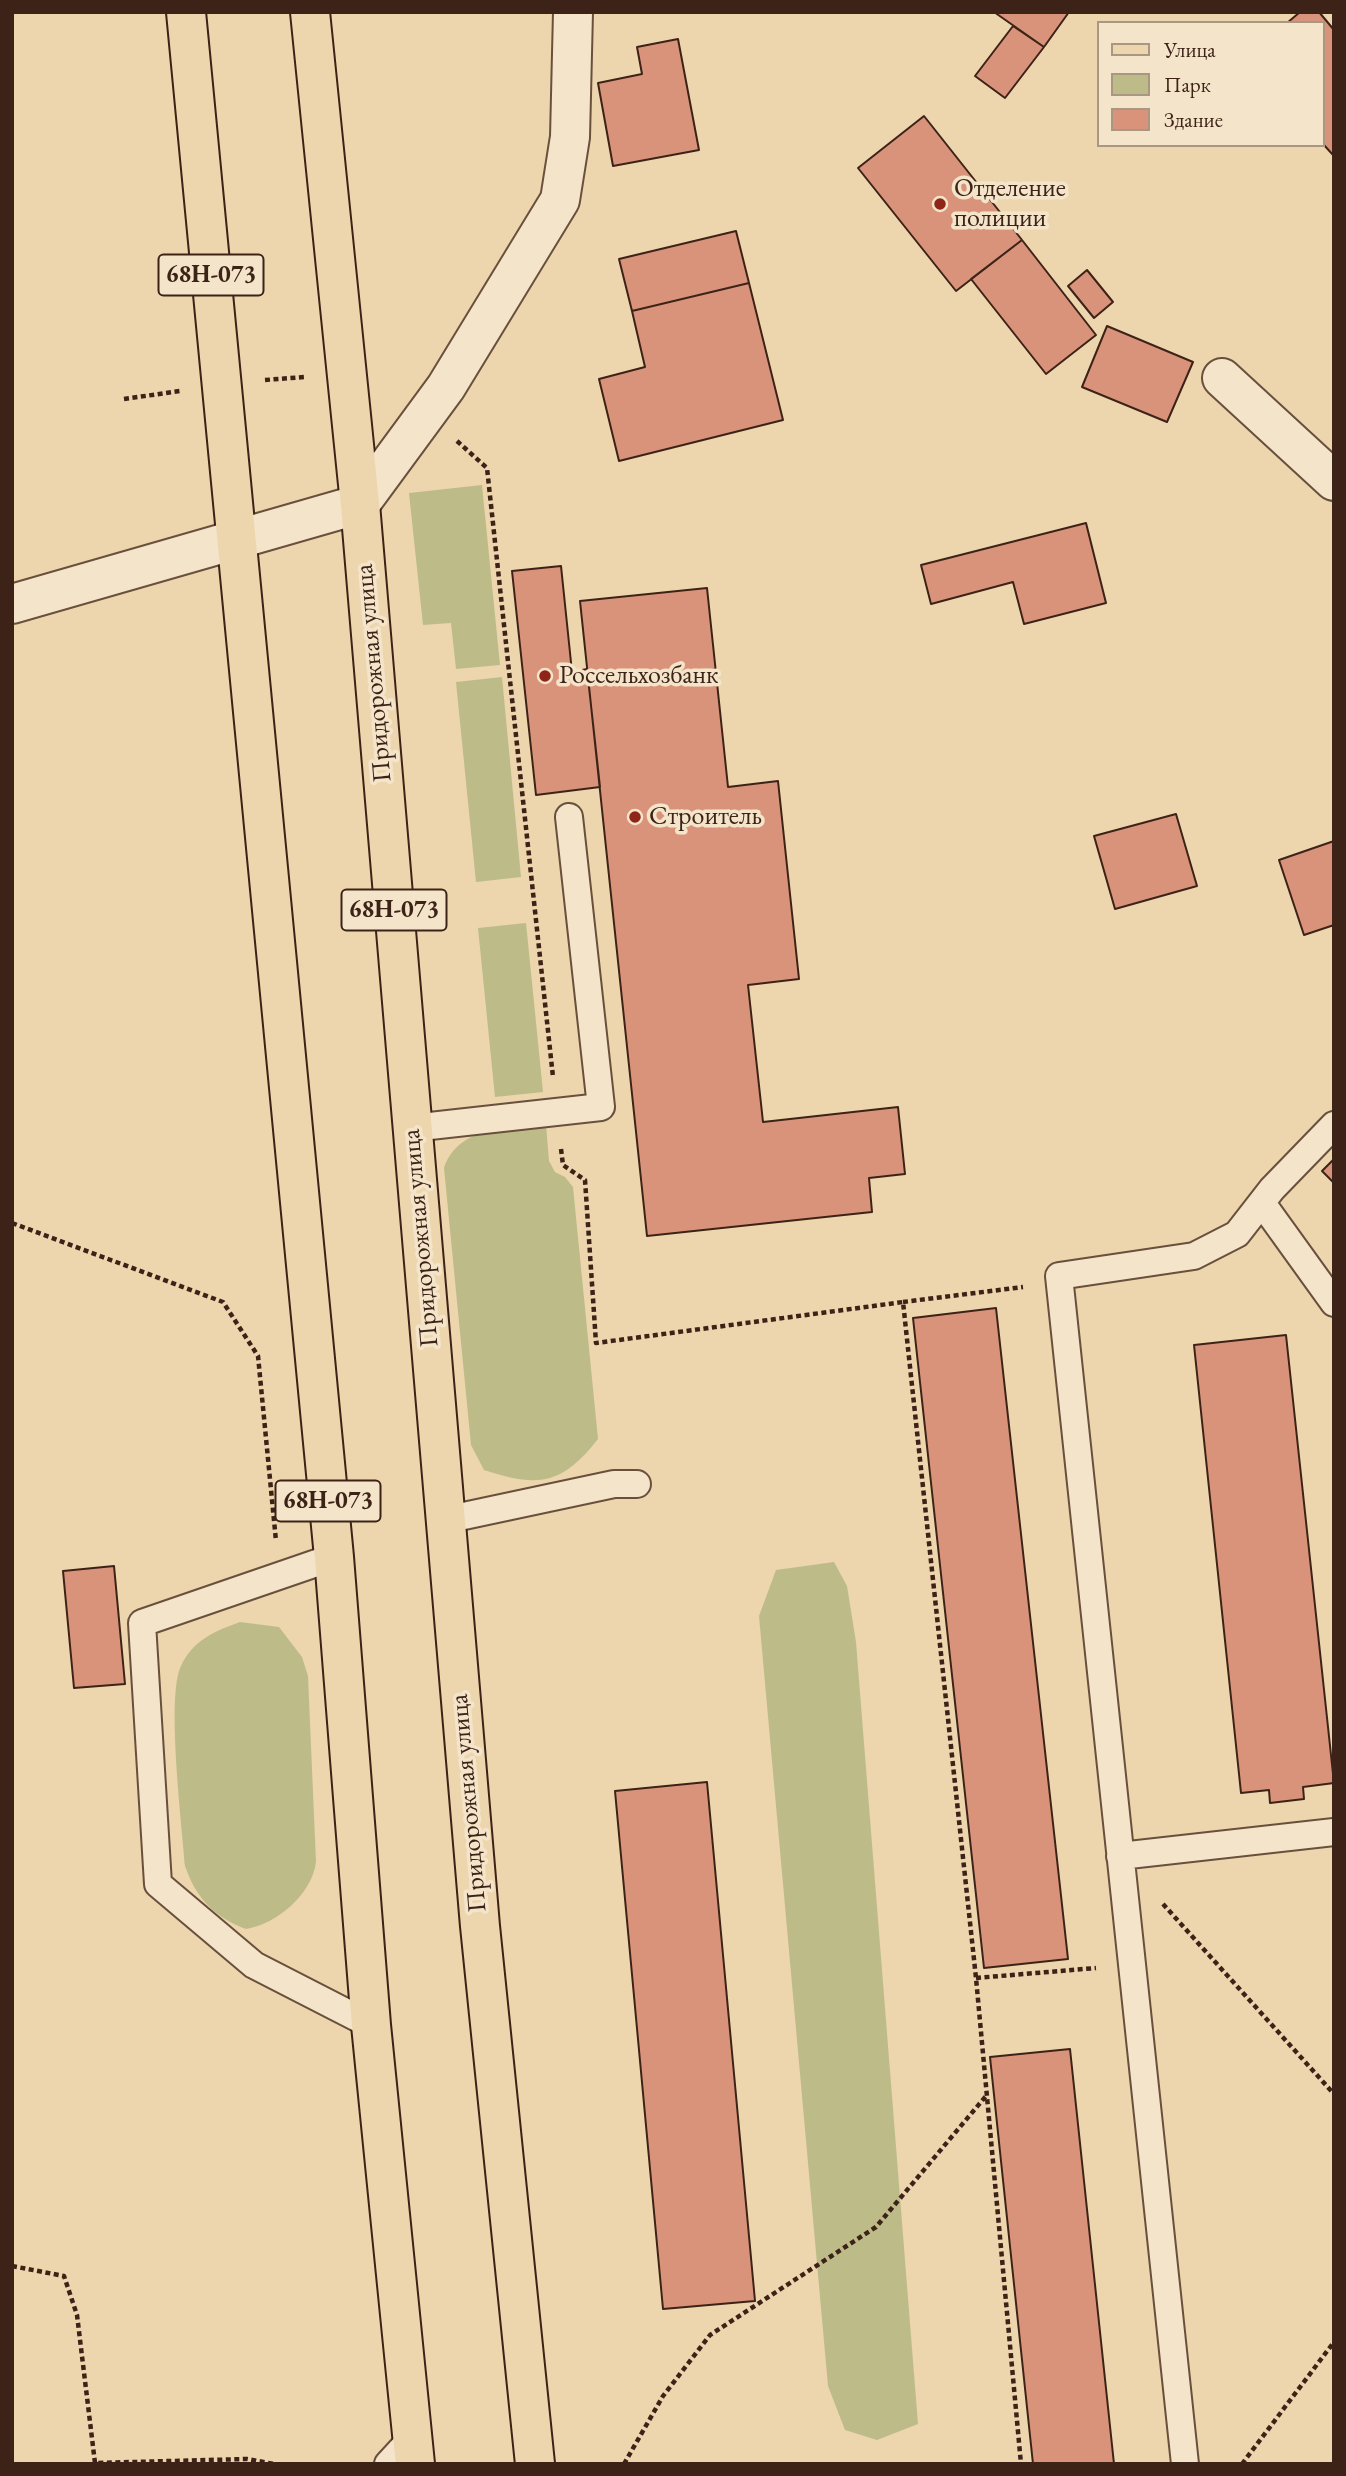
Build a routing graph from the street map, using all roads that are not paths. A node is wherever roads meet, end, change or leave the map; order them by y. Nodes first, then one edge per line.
1 (186, 12) edge
2 (310, 12) edge
3 (573, 12) edge
4 (1222, 377) dead end
5 (1334, 481) edge
6 (360, 504) junction
7 (236, 538) junction
8 (12, 604) edge
9 (569, 817) dead end
10 (1334, 1125) edge
11 (412, 1128) junction
12 (1262, 1203) junction
13 (1334, 1303) edge
14 (636, 1484) dead end
15 (444, 1520) junction
16 (334, 1557) junction
17 (1334, 1832) edge
18 (1120, 1856) junction
19 (371, 2025) junction
20 (405, 2455) edge
21 (535, 2464) edge
22 (1185, 2464) edge

1 - 7 main road, 68Н-073
2 - 6 main road, Придорожная улица / 68Н-073
3 - 6 street
4 - 5 street
6 - 7 street
6 - 11 main road, Придорожная улица / 68Н-073
7 - 8 street
7 - 16 main road, 68Н-073
9 - 11 lane
10 - 12 lane
11 - 15 main road, Придорожная улица / 68Н-073
12 - 13 lane
12 - 18 lane
14 - 15 lane
15 - 21 main road, Придорожная улица / 68Н-073
16 - 19 main road, 68Н-073
16 - 19 lane
17 - 18 lane
18 - 22 lane
19 - 20 main road, 68Н-073

